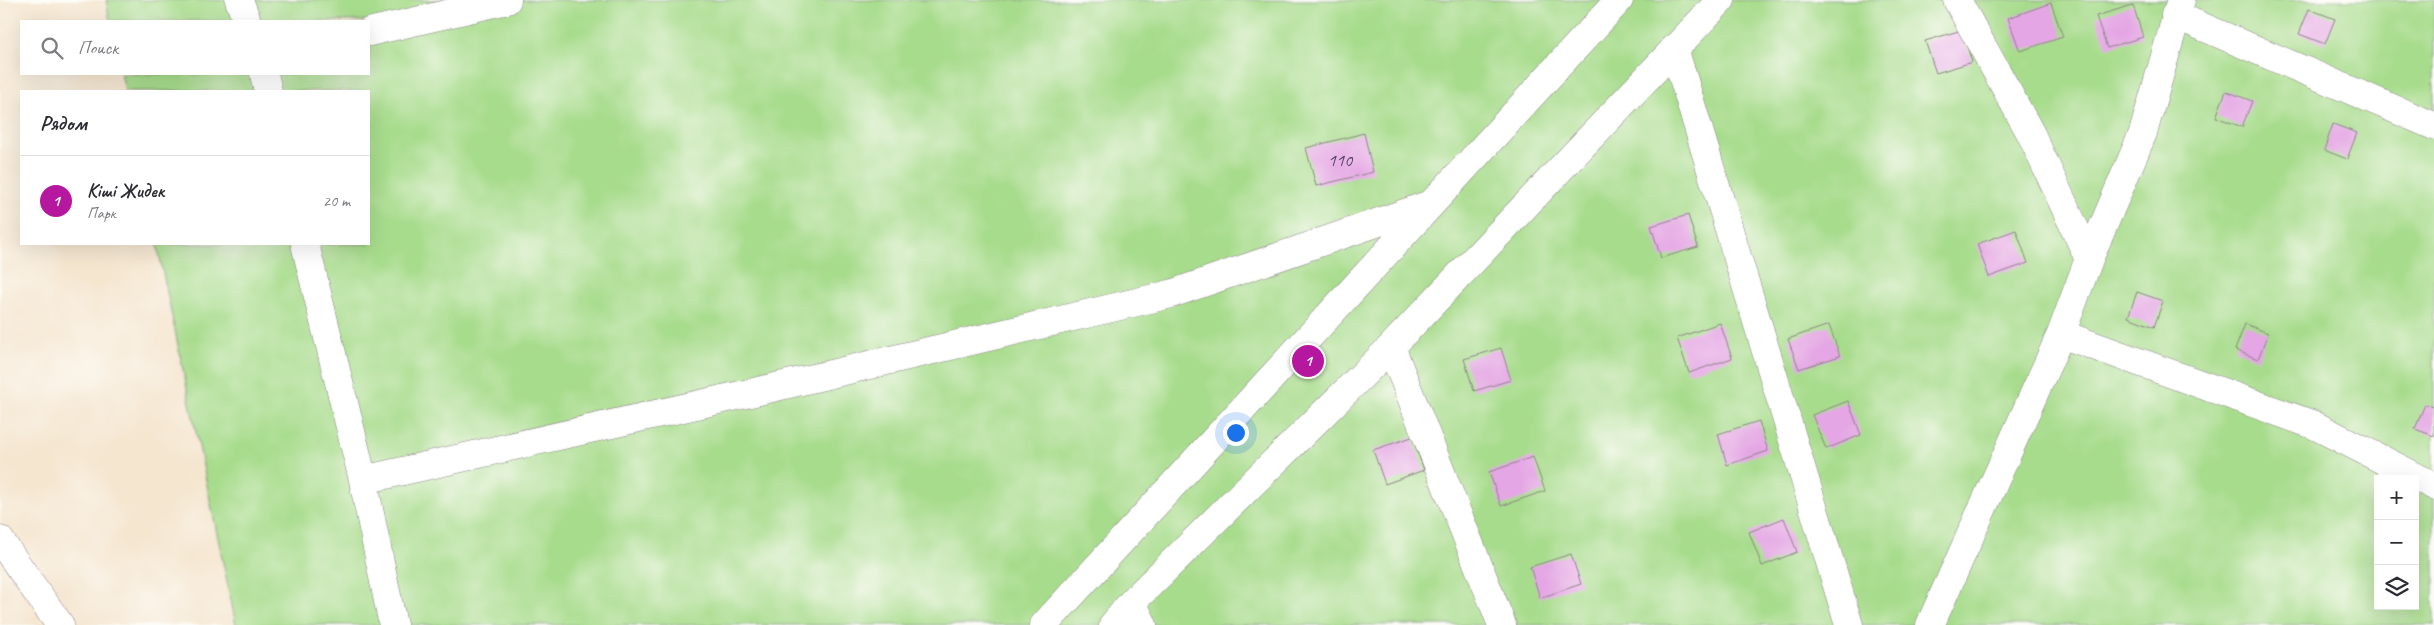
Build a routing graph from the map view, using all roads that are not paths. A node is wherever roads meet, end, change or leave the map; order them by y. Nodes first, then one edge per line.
1 (239, 0) edge
2 (507, 0) edge
3 (1619, 0) edge
4 (1721, 0) edge
5 (1958, 0) edge
6 (2178, 7) edge
7 (247, 20) edge
8 (370, 32) edge
9 (1674, 48) junction
10 (264, 75) edge
11 (268, 90) edge
12 (2434, 126) edge
13 (1431, 204) junction
14 (306, 245) edge
15 (2089, 259) junction
16 (2061, 334) junction
17 (1391, 347) junction
18 (363, 480) junction
19 (2434, 486) edge
20 (0, 540) edge
21 (1138, 613) edge
22 (60, 625) edge
23 (393, 625) edge
24 (1044, 625) edge
25 (1113, 625) edge
26 (1502, 625) edge
27 (1848, 625) edge
28 (1930, 625) edge

1 - 7 street
2 - 8 street
3 - 13 street
4 - 9 street
5 - 15 street
6 - 12 street
6 - 15 street
9 - 17 street
9 - 27 street
10 - 11 street
13 - 18 street
13 - 24 street
14 - 18 street
15 - 16 street
16 - 19 street
16 - 28 street
17 - 21 street
17 - 26 street
18 - 23 street
20 - 22 street
21 - 25 street

